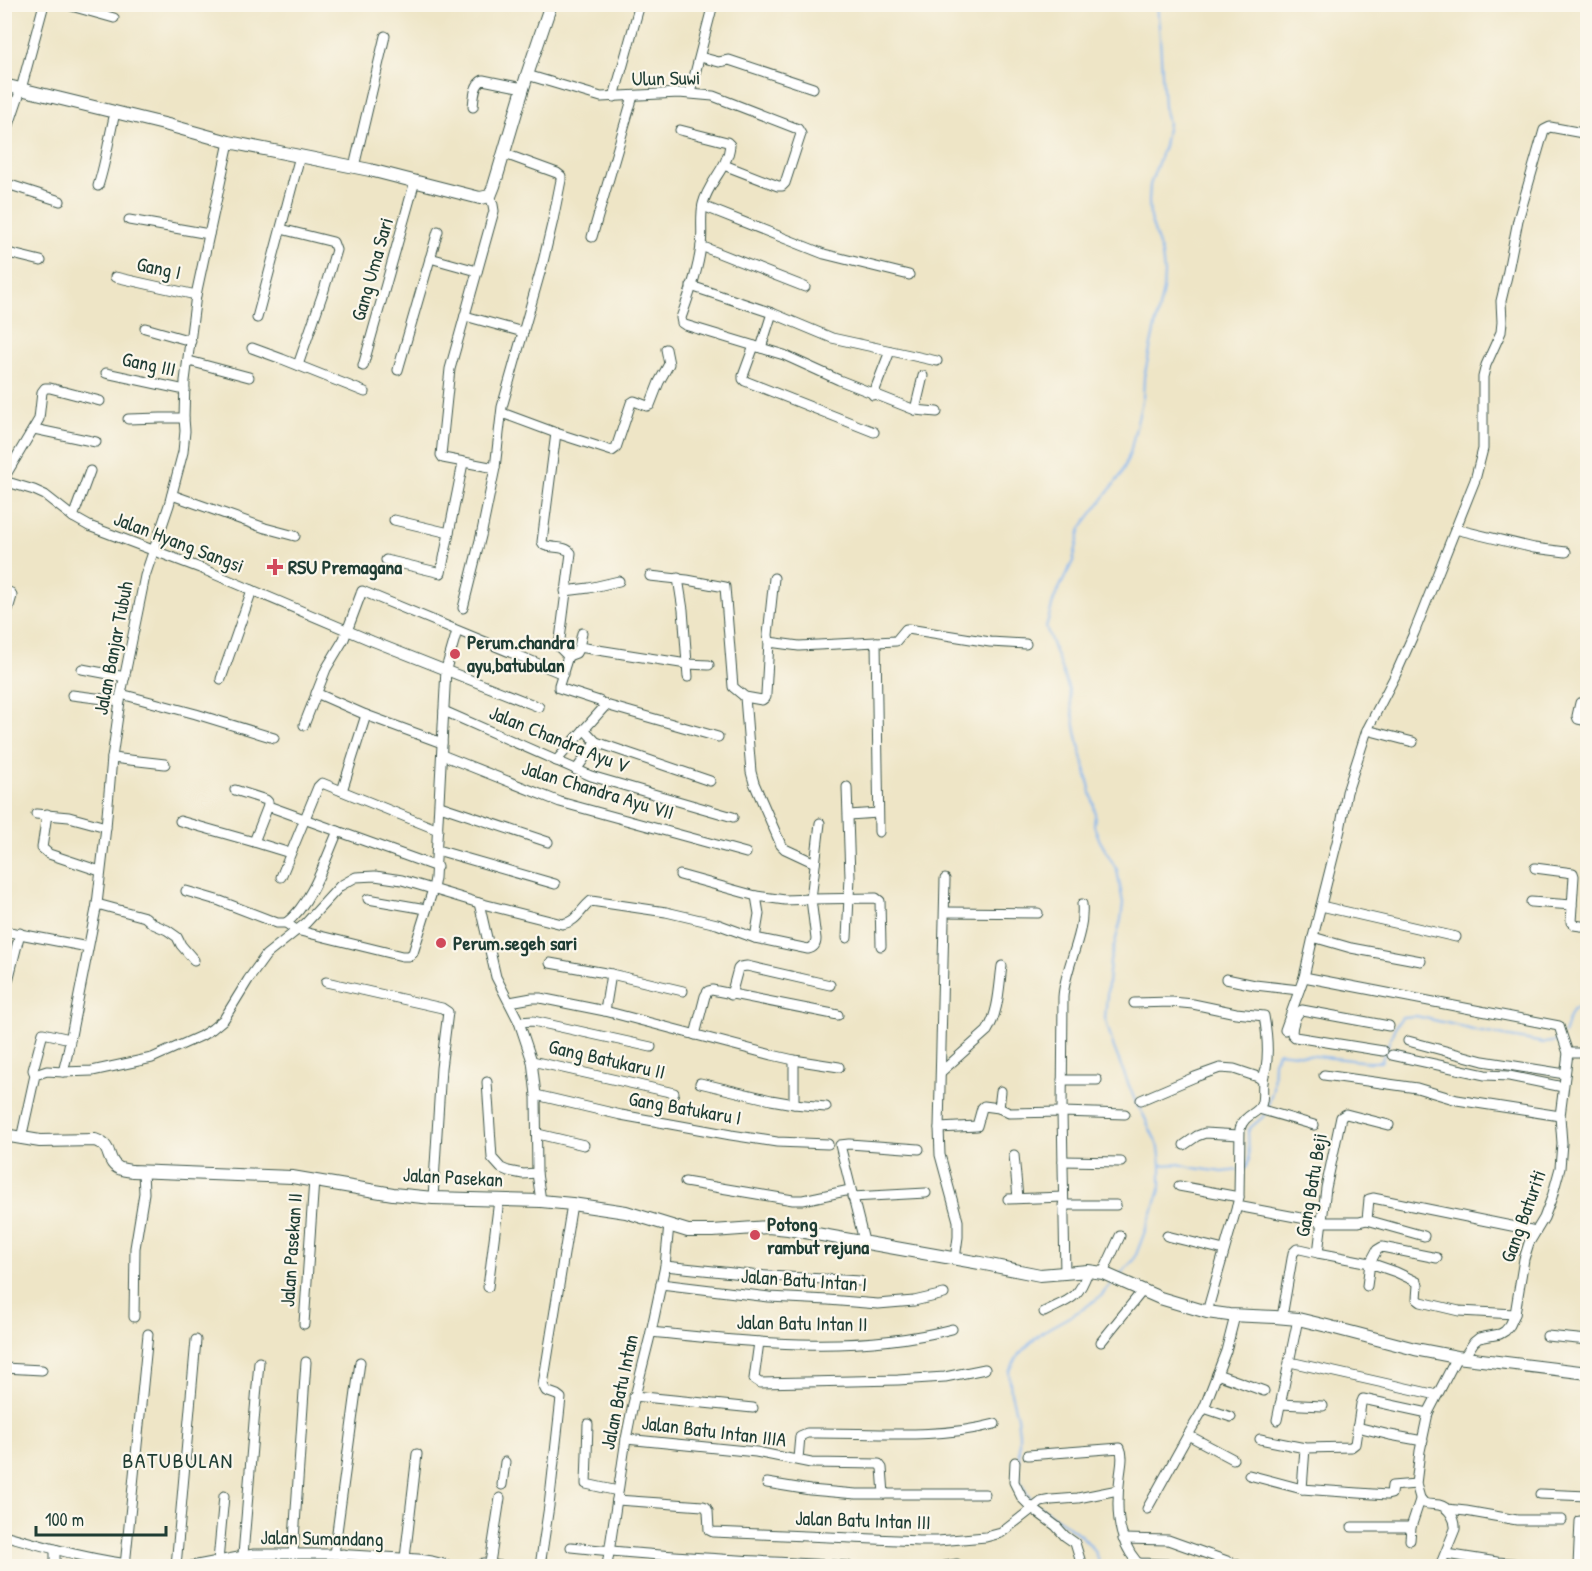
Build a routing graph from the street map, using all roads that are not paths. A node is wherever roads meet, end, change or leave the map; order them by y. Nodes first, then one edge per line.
1 (44, 4) edge
2 (64, 4) edge
3 (551, 4) edge
4 (640, 4) edge
5 (713, 4) edge
6 (114, 18) dead end
7 (385, 36) dead end
8 (700, 57) junction
9 (527, 75) junction
10 (4, 85) edge
11 (524, 88) junction
12 (813, 88) dead end
13 (21, 89) junction
14 (690, 93) junction
15 (633, 96) junction
16 (614, 97) junction
17 (472, 107) dead end
18 (115, 113) junction
19 (680, 130) dead end
20 (1587, 134) edge
21 (4, 140) edge
22 (229, 142) junction
23 (505, 154) junction
24 (300, 156) junction
25 (724, 165) junction
26 (354, 167) junction
27 (415, 181) junction
28 (4, 183) edge
29 (98, 186) dead end
30 (490, 196) junction
31 (60, 201) dead end
32 (703, 206) junction
33 (129, 220) dead end
34 (281, 229) junction
35 (438, 231) dead end
36 (209, 234) junction
37 (592, 237) dead end
38 (701, 246) junction
39 (4, 252) edge
40 (430, 258) junction
41 (41, 261) dead end
42 (477, 271) junction
43 (909, 275) dead end
44 (115, 277) dead end
45 (691, 286) junction
46 (805, 287) dead end
47 (196, 295) junction
48 (772, 313) junction
49 (465, 316) junction
50 (257, 318) dead end
51 (145, 328) dead end
52 (523, 332) junction
53 (191, 341) junction
54 (757, 347) junction
55 (252, 348) dead end
56 (666, 349) dead end
57 (890, 351) junction
58 (189, 361) junction
59 (936, 361) dead end
60 (298, 365) junction
61 (363, 366) dead end
62 (398, 370) dead end
63 (106, 373) dead end
64 (923, 376) dead end
65 (249, 377) dead end
66 (185, 390) junction
67 (364, 392) dead end
68 (873, 395) junction
69 (100, 401) dead end
70 (915, 410) junction
71 (937, 412) dead end
72 (502, 413) junction
73 (184, 418) junction
74 (128, 419) dead end
75 (34, 429) junction
76 (874, 432) dead end
77 (556, 433) junction
78 (96, 442) dead end
79 (463, 463) junction
80 (495, 468) junction
81 (90, 471) dead end
82 (4, 480) edge
83 (172, 495) junction
84 (73, 518) junction
85 (394, 520) dead end
86 (1455, 530) junction
87 (449, 533) junction
88 (295, 536) dead end
89 (153, 550) junction
90 (1566, 552) dead end
91 (386, 560) dead end
92 (650, 576) dead end
93 (774, 578) dead end
94 (678, 579) junction
95 (619, 581) dead end
96 (252, 590) junction
97 (565, 591) junction
98 (8, 592) edge
99 (463, 608) dead end
100 (4, 623) edge
101 (348, 630) junction
102 (457, 631) junction
103 (582, 633) dead end
104 (769, 642) junction
105 (876, 642) junction
106 (1026, 644) dead end
107 (579, 647) junction
108 (568, 656) junction
109 (687, 664) junction
110 (709, 665) dead end
111 (82, 669) dead end
112 (446, 669) junction
113 (563, 674) junction
114 (125, 676) junction
115 (688, 677) dead end
116 (221, 679) dead end
117 (316, 693) junction
118 (72, 696) dead end
119 (745, 697) junction
120 (121, 698) junction
121 (1587, 702) edge
122 (606, 705) junction
123 (539, 707) dead end
124 (444, 711) junction
125 (366, 715) junction
126 (1587, 721) edge
127 (304, 725) dead end
128 (584, 729) junction
129 (1367, 730) junction
130 (718, 736) dead end
131 (274, 738) dead end
132 (596, 742) junction
133 (1413, 742) dead end
134 (442, 743) junction
135 (442, 755) junction
136 (112, 758) junction
137 (556, 761) junction
138 (165, 764) dead end
139 (576, 770) junction
140 (710, 781) dead end
141 (847, 787) dead end
142 (235, 790) dead end
143 (342, 791) junction
144 (268, 806) junction
145 (440, 806) junction
146 (878, 813) junction
147 (36, 814) dead end
148 (47, 814) junction
149 (849, 815) junction
150 (733, 817) dead end
151 (305, 819) junction
152 (180, 821) dead end
153 (820, 823) dead end
154 (106, 828) junction
155 (438, 830) junction
156 (338, 831) junction
157 (879, 832) dead end
158 (254, 842) junction
159 (548, 842) dead end
160 (437, 850) junction
161 (290, 853) junction
162 (746, 853) dead end
163 (815, 863) junction
164 (437, 867) junction
165 (1535, 868) dead end
166 (100, 871) junction
167 (680, 875) dead end
168 (281, 877) dead end
169 (945, 879) dead end
170 (555, 884) dead end
171 (434, 889) junction
172 (186, 891) dead end
173 (756, 896) junction
174 (848, 897) junction
175 (368, 899) dead end
176 (811, 899) junction
177 (1531, 902) dead end
178 (479, 903) junction
179 (96, 904) junction
180 (1082, 904) dead end
181 (1572, 905) junction
182 (1321, 906) junction
183 (426, 909) junction
184 (945, 912) junction
185 (1038, 913) dead end
186 (286, 923) junction
187 (1587, 927) edge
188 (296, 930) junction
189 (4, 931) edge
190 (20, 933) junction
191 (1313, 937) junction
192 (1456, 937) dead end
193 (755, 938) junction
194 (847, 938) dead end
195 (881, 946) dead end
196 (88, 947) junction
197 (194, 960) dead end
198 (1421, 961) dead end
199 (550, 963) dead end
200 (1002, 966) dead end
201 (611, 975) junction
202 (1304, 977) junction
203 (1226, 979) dead end
204 (8, 981) dead end
205 (326, 982) dead end
206 (830, 985) dead end
207 (1299, 990) junction
208 (683, 991) dead end
209 (731, 995) junction
210 (510, 1002) junction
211 (1134, 1003) dead end
212 (604, 1011) junction
213 (838, 1015) dead end
214 (519, 1022) junction
215 (1389, 1026) dead end
216 (1289, 1030) junction
217 (695, 1035) junction
218 (70, 1039) junction
219 (1268, 1041) junction
220 (1408, 1041) dead end
221 (651, 1047) dead end
222 (1383, 1051) dead end
223 (1568, 1053) junction
224 (1587, 1053) edge
225 (1392, 1055) dead end
226 (794, 1060) junction
227 (532, 1061) junction
228 (839, 1066) dead end
229 (63, 1072) junction
230 (940, 1072) junction
231 (1565, 1074) junction
232 (35, 1075) junction
233 (1324, 1075) dead end
234 (1062, 1080) junction
235 (1097, 1080) dead end
236 (1263, 1081) junction
237 (487, 1082) dead end
238 (700, 1083) dead end
239 (1563, 1087) junction
240 (1001, 1091) dead end
241 (674, 1093) dead end
242 (536, 1095) junction
243 (1141, 1100) dead end
244 (794, 1104) junction
245 (826, 1107) dead end
246 (999, 1108) junction
247 (1259, 1109) junction
248 (1062, 1112) junction
249 (1125, 1114) dead end
250 (1560, 1116) junction
251 (1314, 1125) dead end
252 (1389, 1125) dead end
253 (939, 1128) junction
254 (538, 1134) junction
255 (4, 1135) edge
256 (1239, 1135) junction
257 (21, 1138) junction
258 (828, 1144) dead end
259 (584, 1145) dead end
260 (1184, 1145) dead end
261 (919, 1149) dead end
262 (1014, 1155) dead end
263 (1063, 1161) junction
264 (1121, 1162) dead end
265 (143, 1172) junction
266 (537, 1173) junction
267 (314, 1180) junction
268 (685, 1182) dead end
269 (1179, 1186) dead end
270 (926, 1193) dead end
271 (851, 1194) junction
272 (433, 1198) junction
273 (500, 1200) junction
274 (541, 1201) junction
275 (1063, 1201) junction
276 (1238, 1202) junction
277 (572, 1204) junction
278 (1116, 1205) dead end
279 (1367, 1220) junction
280 (1322, 1222) junction
281 (669, 1225) junction
282 (1536, 1232) junction
283 (1120, 1236) dead end
284 (1167, 1236) dead end
285 (1424, 1236) dead end
286 (864, 1241) junction
287 (1224, 1250) junction
288 (1318, 1253) junction
289 (955, 1258) junction
290 (1437, 1258) dead end
291 (1370, 1263) junction
292 (665, 1266) junction
293 (1088, 1271) junction
294 (1103, 1273) junction
295 (1065, 1274) junction
296 (860, 1281) dead end
297 (661, 1284) junction
298 (1366, 1286) dead end
299 (488, 1287) dead end
300 (1143, 1290) junction
301 (944, 1294) dead end
302 (1044, 1312) dead end
303 (1207, 1312) junction
304 (1515, 1314) junction
305 (1235, 1316) junction
306 (134, 1317) dead end
307 (1282, 1317) junction
308 (1298, 1319) junction
309 (304, 1324) dead end
310 (952, 1329) dead end
311 (651, 1332) junction
312 (148, 1334) dead end
313 (1546, 1336) dead end
314 (1587, 1340) edge
315 (196, 1341) dead end
316 (759, 1342) junction
317 (1101, 1342) dead end
318 (1460, 1357) junction
319 (259, 1362) dead end
320 (306, 1362) dead end
321 (360, 1362) dead end
322 (1290, 1362) junction
323 (4, 1368) edge
324 (985, 1369) dead end
325 (42, 1370) dead end
326 (1587, 1373) edge
327 (1217, 1374) junction
328 (1263, 1391) dead end
329 (1437, 1395) junction
330 (634, 1396) junction
331 (1280, 1404) junction
332 (1323, 1406) dead end
333 (753, 1408) dead end
334 (1204, 1408) junction
335 (1428, 1413) junction
336 (1231, 1417) dead end
337 (1277, 1420) dead end
338 (588, 1424) dead end
339 (995, 1424) dead end
340 (1357, 1427) junction
341 (1188, 1435) junction
342 (626, 1439) junction
343 (1260, 1439) dead end
344 (1423, 1441) junction
345 (1305, 1448) junction
346 (417, 1454) dead end
347 (1028, 1455) dead end
348 (798, 1459) junction
349 (1233, 1459) dead end
350 (505, 1461) dead end
351 (1015, 1462) dead end
352 (1249, 1475) dead end
353 (767, 1483) dead end
354 (1416, 1484) junction
355 (502, 1485) dead end
356 (1302, 1489) junction
357 (1118, 1490) junction
358 (884, 1494) junction
359 (985, 1494) dead end
360 (1540, 1494) dead end
361 (224, 1496) dead end
362 (617, 1496) junction
363 (1587, 1496) edge
364 (500, 1498) dead end
365 (1420, 1500) junction
366 (1035, 1506) junction
367 (1147, 1509) dead end
368 (1447, 1509) junction
369 (1562, 1520) dead end
370 (1580, 1521) dead end
371 (1352, 1527) dead end
372 (1411, 1527) junction
373 (4, 1535) edge
374 (1123, 1539) junction
375 (1410, 1540) dead end
376 (571, 1547) dead end
377 (55, 1549) junction
378 (609, 1552) junction
379 (293, 1554) junction
380 (338, 1554) junction
381 (1446, 1554) junction
382 (243, 1556) junction
383 (405, 1558) junction
384 (218, 1561) junction
385 (86, 1562) edge
386 (382, 1562) edge
387 (418, 1563) edge
388 (957, 1564) dead end
389 (125, 1565) edge
390 (486, 1565) edge
391 (55, 1566) edge
392 (145, 1566) edge
393 (177, 1566) edge
394 (192, 1566) edge
395 (342, 1566) edge
396 (452, 1566) edge
397 (501, 1566) edge
398 (540, 1566) edge
399 (607, 1566) edge
400 (848, 1566) edge
401 (945, 1566) edge
402 (1082, 1566) edge
403 (1176, 1566) edge
404 (1241, 1566) edge
405 (1440, 1566) edge
406 (1547, 1566) edge
407 (1578, 1566) edge

1 - 13 street
2 - 6 street
3 - 9 street
4 - 16 street
5 - 8 street
7 - 26 street
8 - 12 street
8 - 14 street
9 - 11 street
9 - 16 street, Ulun Suwi
10 - 13 street
11 - 17 street
11 - 23 street
13 - 18 street
13 - 21 street
14 - 15 street, Ulun Suwi
14 - 25 street, Ulun Suwi
15 - 16 street, Ulun Suwi
15 - 37 street
18 - 22 street
18 - 29 street
19 - 25 street
20 - 86 street
22 - 24 street
22 - 36 street, Jalan Banjar Tubuh
23 - 30 street
23 - 52 street
24 - 26 street
24 - 34 street
25 - 32 street
26 - 27 street
27 - 30 street
27 - 61 street, Gang Uma Sari
28 - 31 street
30 - 42 street
32 - 38 street
32 - 43 street
33 - 36 street
34 - 50 street
34 - 60 street
35 - 40 street
36 - 47 street, Jalan Banjar Tubuh
38 - 45 street
38 - 46 street
39 - 41 street
40 - 42 street
40 - 62 street
42 - 49 street
44 - 47 street, Gang I
45 - 48 street
45 - 54 street
47 - 53 street, Jalan Banjar Tubuh
48 - 54 street
48 - 57 street
49 - 52 street
49 - 79 street
51 - 53 street
52 - 72 street
53 - 58 street, Jalan Banjar Tubuh
54 - 68 street
54 - 76 street
55 - 60 street
56 - 77 street
57 - 59 street
57 - 68 street
58 - 65 street
58 - 66 street, Jalan Banjar Tubuh
60 - 67 street
63 - 66 street, Gang III
64 - 70 street
66 - 73 street, Jalan Banjar Tubuh
68 - 70 street
69 - 75 street
70 - 71 street
72 - 77 street
72 - 80 street
73 - 74 street
73 - 83 street, Jalan Banjar Tubuh
75 - 78 street
75 - 82 street
77 - 97 street
79 - 80 street
79 - 87 street
80 - 99 street
81 - 84 street
82 - 84 street, Jalan Hyang Sangsi
83 - 88 street
83 - 89 street, Jalan Banjar Tubuh
84 - 89 street, Jalan Hyang Sangsi
85 - 87 street
86 - 90 street
86 - 129 street
87 - 91 street
89 - 96 street, Jalan Hyang Sangsi
89 - 114 street, Jalan Banjar Tubuh
92 - 94 street
93 - 104 street
94 - 109 street
94 - 119 street
95 - 97 street
96 - 101 street, Jalan Hyang Sangsi
96 - 116 street
97 - 108 street
98 - 100 street
101 - 102 street
101 - 112 street, Jalan Hyang Sangsi
101 - 117 street
102 - 112 street
102 - 113 street
103 - 107 street
104 - 105 street
104 - 119 street
105 - 106 street
105 - 146 street
107 - 108 street
107 - 109 street
108 - 113 street
109 - 110 street
109 - 115 street
111 - 114 street
112 - 123 street, Jalan Hyang Sangsi
112 - 124 street
113 - 122 street
114 - 120 street, Jalan Banjar Tubuh
117 - 125 street
117 - 127 street
118 - 120 street
119 - 163 street
120 - 131 street
120 - 136 street, Jalan Banjar Tubuh
121 - 126 street
122 - 128 street
122 - 130 street
124 - 134 street
124 - 137 street, Jalan Chandra Ayu V
125 - 134 street
125 - 143 street
128 - 132 street
128 - 137 street
129 - 133 street
129 - 182 street
132 - 139 street
132 - 140 street
134 - 135 street
135 - 145 street
135 - 162 street, Jalan Chandra Ayu VII
136 - 138 street
136 - 154 street, Jalan Banjar Tubuh
137 - 139 street, Jalan Chandra Ayu V
139 - 150 street, Jalan Chandra Ayu V
141 - 149 street
142 - 144 street
143 - 151 street
143 - 155 street
144 - 151 street
144 - 158 street
145 - 155 street
145 - 159 street
146 - 149 street
146 - 157 street
147 - 148 street
148 - 154 street
148 - 166 street
149 - 174 street
151 - 156 street
151 - 161 street
152 - 158 street
153 - 163 street
154 - 166 street, Jalan Banjar Tubuh
155 - 160 street
156 - 164 street
156 - 186 street
158 - 161 street
160 - 164 street
160 - 170 street
161 - 168 street
163 - 176 street
164 - 171 street
165 - 181 street
166 - 179 street, Jalan Banjar Tubuh
167 - 173 street
169 - 184 street
171 - 178 street
171 - 183 street
171 - 188 street
172 - 186 street
173 - 176 street
173 - 193 street
174 - 176 street
174 - 194 street
174 - 195 street
175 - 183 street
176 - 193 street
177 - 181 street
178 - 193 street
178 - 210 street
179 - 196 street, Jalan Banjar Tubuh
179 - 197 street
180 - 234 street
181 - 187 street
182 - 191 street
182 - 192 street
183 - 188 street
184 - 185 street
184 - 230 street
186 - 188 street
188 - 229 street
189 - 190 street
190 - 196 street
190 - 204 street
191 - 198 street
191 - 202 street
196 - 218 street, Jalan Banjar Tubuh
199 - 201 street
200 - 230 street
201 - 208 street
201 - 212 street
202 - 207 street
202 - 223 street, Gang Baturiti
203 - 207 street
205 - 272 street
206 - 209 street
207 - 216 street
209 - 213 street
209 - 217 street
210 - 212 street
210 - 214 street
211 - 219 street
212 - 217 street
214 - 221 street
214 - 227 street
215 - 216 street
216 - 219 street
216 - 222 street
217 - 226 street
218 - 229 street, Jalan Banjar Tubuh
218 - 232 street
219 - 236 street
220 - 231 street
223 - 224 street
223 - 231 street, Gang Baturiti
225 - 239 street
226 - 228 street
226 - 244 street
227 - 241 street, Gang Batukaru II
227 - 242 street
229 - 232 street
230 - 253 street
231 - 239 street, Gang Baturiti
232 - 257 street
233 - 250 street
234 - 235 street
234 - 248 street
236 - 243 street
236 - 247 street
237 - 266 street
238 - 244 street
239 - 250 street, Gang Baturiti
240 - 246 street
242 - 254 street
242 - 258 street, Gang Batukaru I
244 - 245 street
246 - 248 street
246 - 253 street
247 - 251 street
247 - 256 street
248 - 249 street
248 - 263 street
250 - 282 street, Gang Baturiti
252 - 280 street, Gang Batu Beji
253 - 289 street
254 - 259 street
254 - 266 street
255 - 257 street, Jalan Pasekan
256 - 260 street
256 - 276 street
257 - 265 street, Jalan Pasekan
261 - 271 street
262 - 275 street
263 - 264 street
263 - 275 street
265 - 267 street, Jalan Pasekan
265 - 306 street
266 - 274 street
267 - 272 street, Jalan Pasekan
267 - 309 street, Jalan Pasekan II
268 - 271 street
269 - 276 street
270 - 271 street
271 - 286 street
272 - 273 street, Jalan Pasekan
273 - 274 street, Jalan Pasekan
273 - 299 street
274 - 277 street, Jalan Pasekan
275 - 278 street
275 - 295 street
276 - 280 street
276 - 287 street
277 - 281 street, Jalan Pasekan
277 - 398 street
279 - 280 street
279 - 282 street
279 - 285 street
280 - 288 street, Gang Batu Beji
281 - 286 street, Jalan Pasekan
281 - 292 street, Jalan Batu Intan
282 - 304 street, Gang Baturiti
283 - 294 street
284 - 287 street
286 - 289 street, Jalan Pasekan
287 - 303 street
288 - 291 street
288 - 307 street, Gang Batu Beji
289 - 295 street, Jalan Pasekan
290 - 291 street
291 - 298 street
291 - 304 street
292 - 296 street
292 - 297 street, Jalan Batu Intan
293 - 294 street, Jalan Pasekan
293 - 295 street, Jalan Pasekan
293 - 302 street
294 - 300 street, Jalan Pasekan
297 - 301 street, Jalan Batu Intan I
297 - 311 street, Jalan Batu Intan
300 - 303 street, Jalan Pasekan
300 - 317 street
303 - 305 street, Jalan Pasekan
304 - 318 street
305 - 307 street, Jalan Pasekan
305 - 327 street
307 - 308 street, Jalan Pasekan
308 - 318 street, Jalan Pasekan
308 - 322 street
310 - 316 street, Jalan Batu Intan II
311 - 316 street, Jalan Batu Intan II
311 - 330 street, Jalan Batu Intan
312 - 389 street
313 - 314 street
315 - 393 street
316 - 324 street
318 - 326 street, Jalan Pasekan
318 - 329 street
319 - 382 street
320 - 379 street
321 - 380 street
322 - 329 street
322 - 331 street
323 - 325 street
327 - 328 street
327 - 334 street
329 - 335 street
330 - 333 street
330 - 342 street, Jalan Batu Intan
331 - 332 street
331 - 337 street
334 - 336 street
334 - 341 street
335 - 340 street
335 - 344 street
338 - 362 street
339 - 348 street
340 - 344 street
340 - 345 street
341 - 349 street
341 - 367 street
342 - 348 street, Jalan Batu Intan IIIA
342 - 362 street, Jalan Batu Intan
343 - 345 street
344 - 354 street
345 - 356 street
346 - 383 street
347 - 357 street
348 - 358 street, Jalan Batu Intan IIIA
350 - 355 street
351 - 366 street
352 - 356 street
353 - 358 street
354 - 356 street
354 - 365 street
357 - 366 street
357 - 374 street
358 - 359 street
360 - 363 street
361 - 384 street
362 - 366 street, Jalan Batu Intan III
362 - 378 street, Jalan Batu Intan
364 - 390 street
365 - 368 street
365 - 372 street
366 - 402 street
368 - 369 street
368 - 381 street
370 - 407 street
371 - 372 street
372 - 375 street
373 - 377 street
374 - 403 street
374 - 404 street
376 - 378 street
377 - 385 street
377 - 391 street
378 - 399 street, Jalan Batu Intan
378 - 400 street
379 - 380 street, Jalan Sumandang
379 - 382 street, Jalan Sumandang
380 - 386 street, Jalan Sumandang
380 - 395 street
381 - 405 street
381 - 406 street
382 - 384 street, Jalan Sumandang
383 - 386 street, Jalan Sumandang
383 - 387 street, Jalan Sumandang
384 - 394 street, Jalan Sumandang
385 - 389 street
387 - 396 street, Jalan Sumandang
388 - 401 street
389 - 392 street
390 - 397 street

